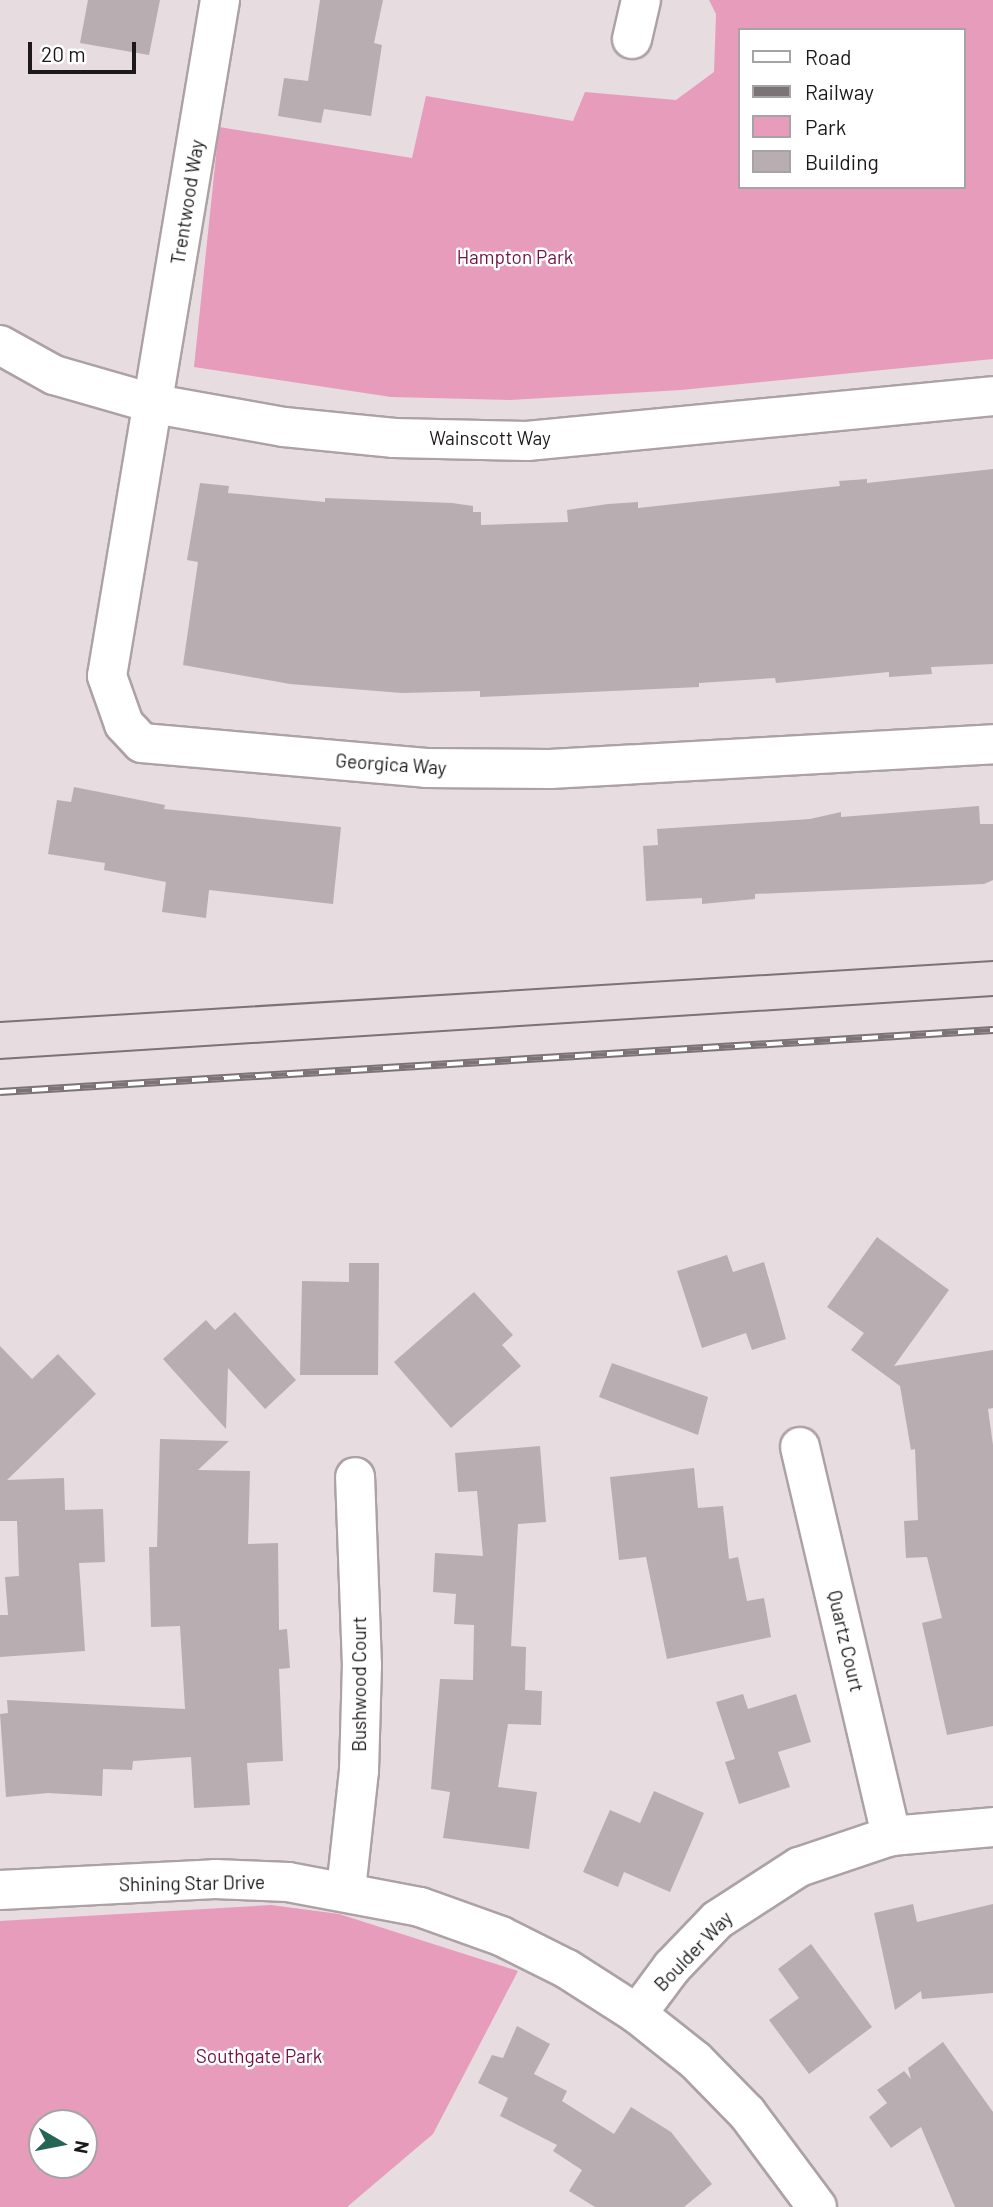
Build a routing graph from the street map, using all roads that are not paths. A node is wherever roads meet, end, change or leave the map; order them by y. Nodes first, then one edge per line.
1 (220, 0) edge
2 (641, 0) edge
3 (632, 39) dead end
4 (0, 345) edge
5 (993, 396) edge
6 (155, 404) junction
7 (993, 744) edge
8 (800, 1447) dead end
9 (355, 1477) dead end
10 (993, 1827) edge
11 (891, 1836) junction
12 (0, 1890) edge
13 (346, 1890) junction
14 (637, 2014) junction
15 (817, 2207) edge

1 - 6 street, Trentwood Way
2 - 3 street
4 - 6 street, Wainscott Way
5 - 6 street, Wainscott Way
6 - 7 street, Georgica Way
8 - 11 street, Quartz Court
9 - 13 street, Bushwood Court
10 - 11 street, Boulder Way
11 - 14 street, Boulder Way
12 - 13 street, Shining Star Drive
13 - 14 street, Shining Star Drive
14 - 15 street, Shining Star Drive

